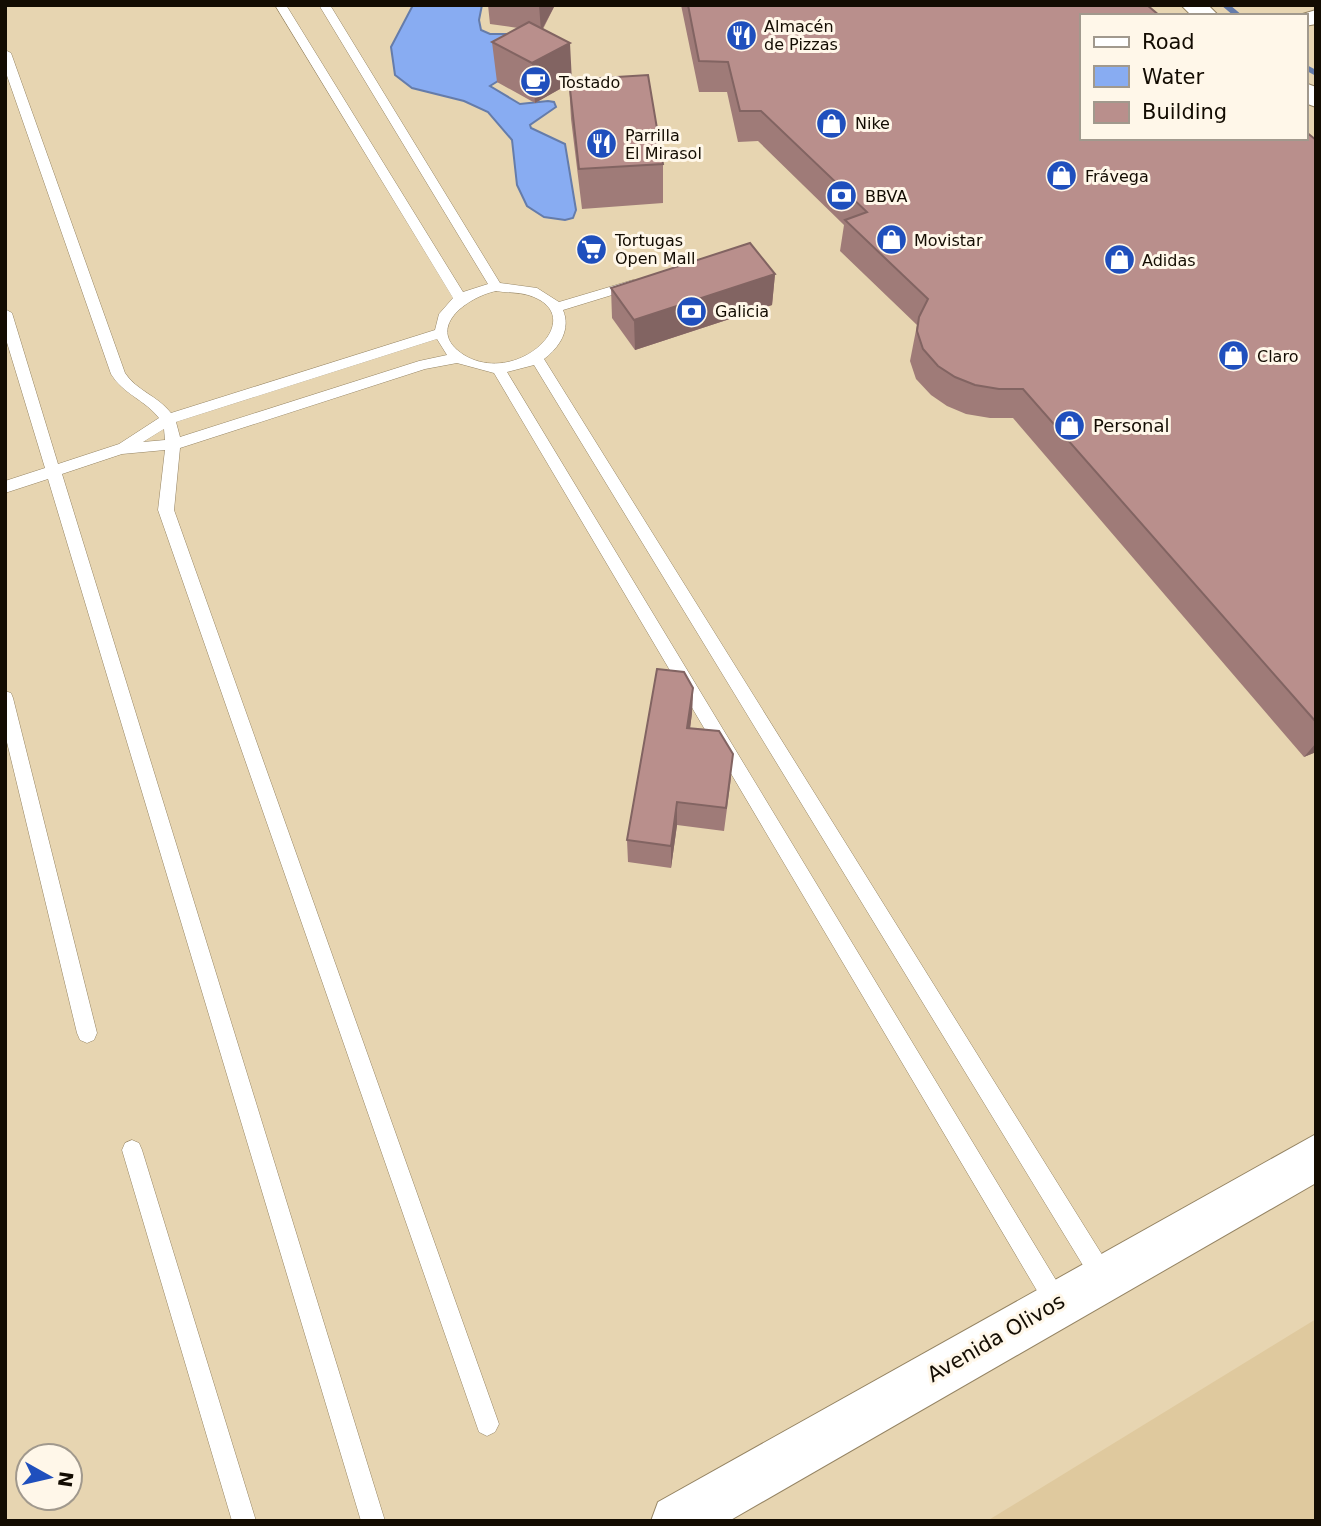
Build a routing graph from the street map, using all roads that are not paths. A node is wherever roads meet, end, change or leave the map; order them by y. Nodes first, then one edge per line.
1 (280, 5) edge
2 (324, 5) edge
3 (5, 53) edge
4 (650, 279) edge
5 (496, 287) junction
6 (460, 299) junction
7 (556, 307) junction
8 (6, 318) edge
9 (440, 333) junction
10 (458, 359) junction
11 (537, 359) junction
12 (498, 368) junction
13 (167, 420) junction
14 (174, 444) junction
15 (121, 449) junction
16 (53, 471) junction
17 (5, 487) edge
18 (5, 698) edge
19 (13, 764) edge
20 (87, 1033) dead end
21 (132, 1150) dead end
22 (1316, 1157) edge
23 (1103, 1277) junction
24 (1057, 1303) junction
25 (487, 1424) dead end
26 (244, 1521) edge
27 (373, 1521) edge
28 (677, 1521) edge

1 - 6 lane
2 - 5 lane
3 - 13 lane
4 - 7 lane
5 - 6 lane
5 - 7 lane
6 - 9 lane
7 - 11 lane
8 - 16 lane
9 - 10 lane
9 - 13 lane
10 - 12 lane
10 - 14 lane
11 - 12 lane
11 - 23 lane
12 - 24 lane
13 - 14 lane
13 - 15 lane
14 - 15 lane
14 - 25 lane
15 - 16 lane
16 - 17 lane
16 - 27 lane
18 - 19 lane
19 - 20 lane
21 - 26 lane
22 - 23 street, Avenida Olivos
23 - 24 street, Avenida Olivos
24 - 28 street, Avenida Olivos

